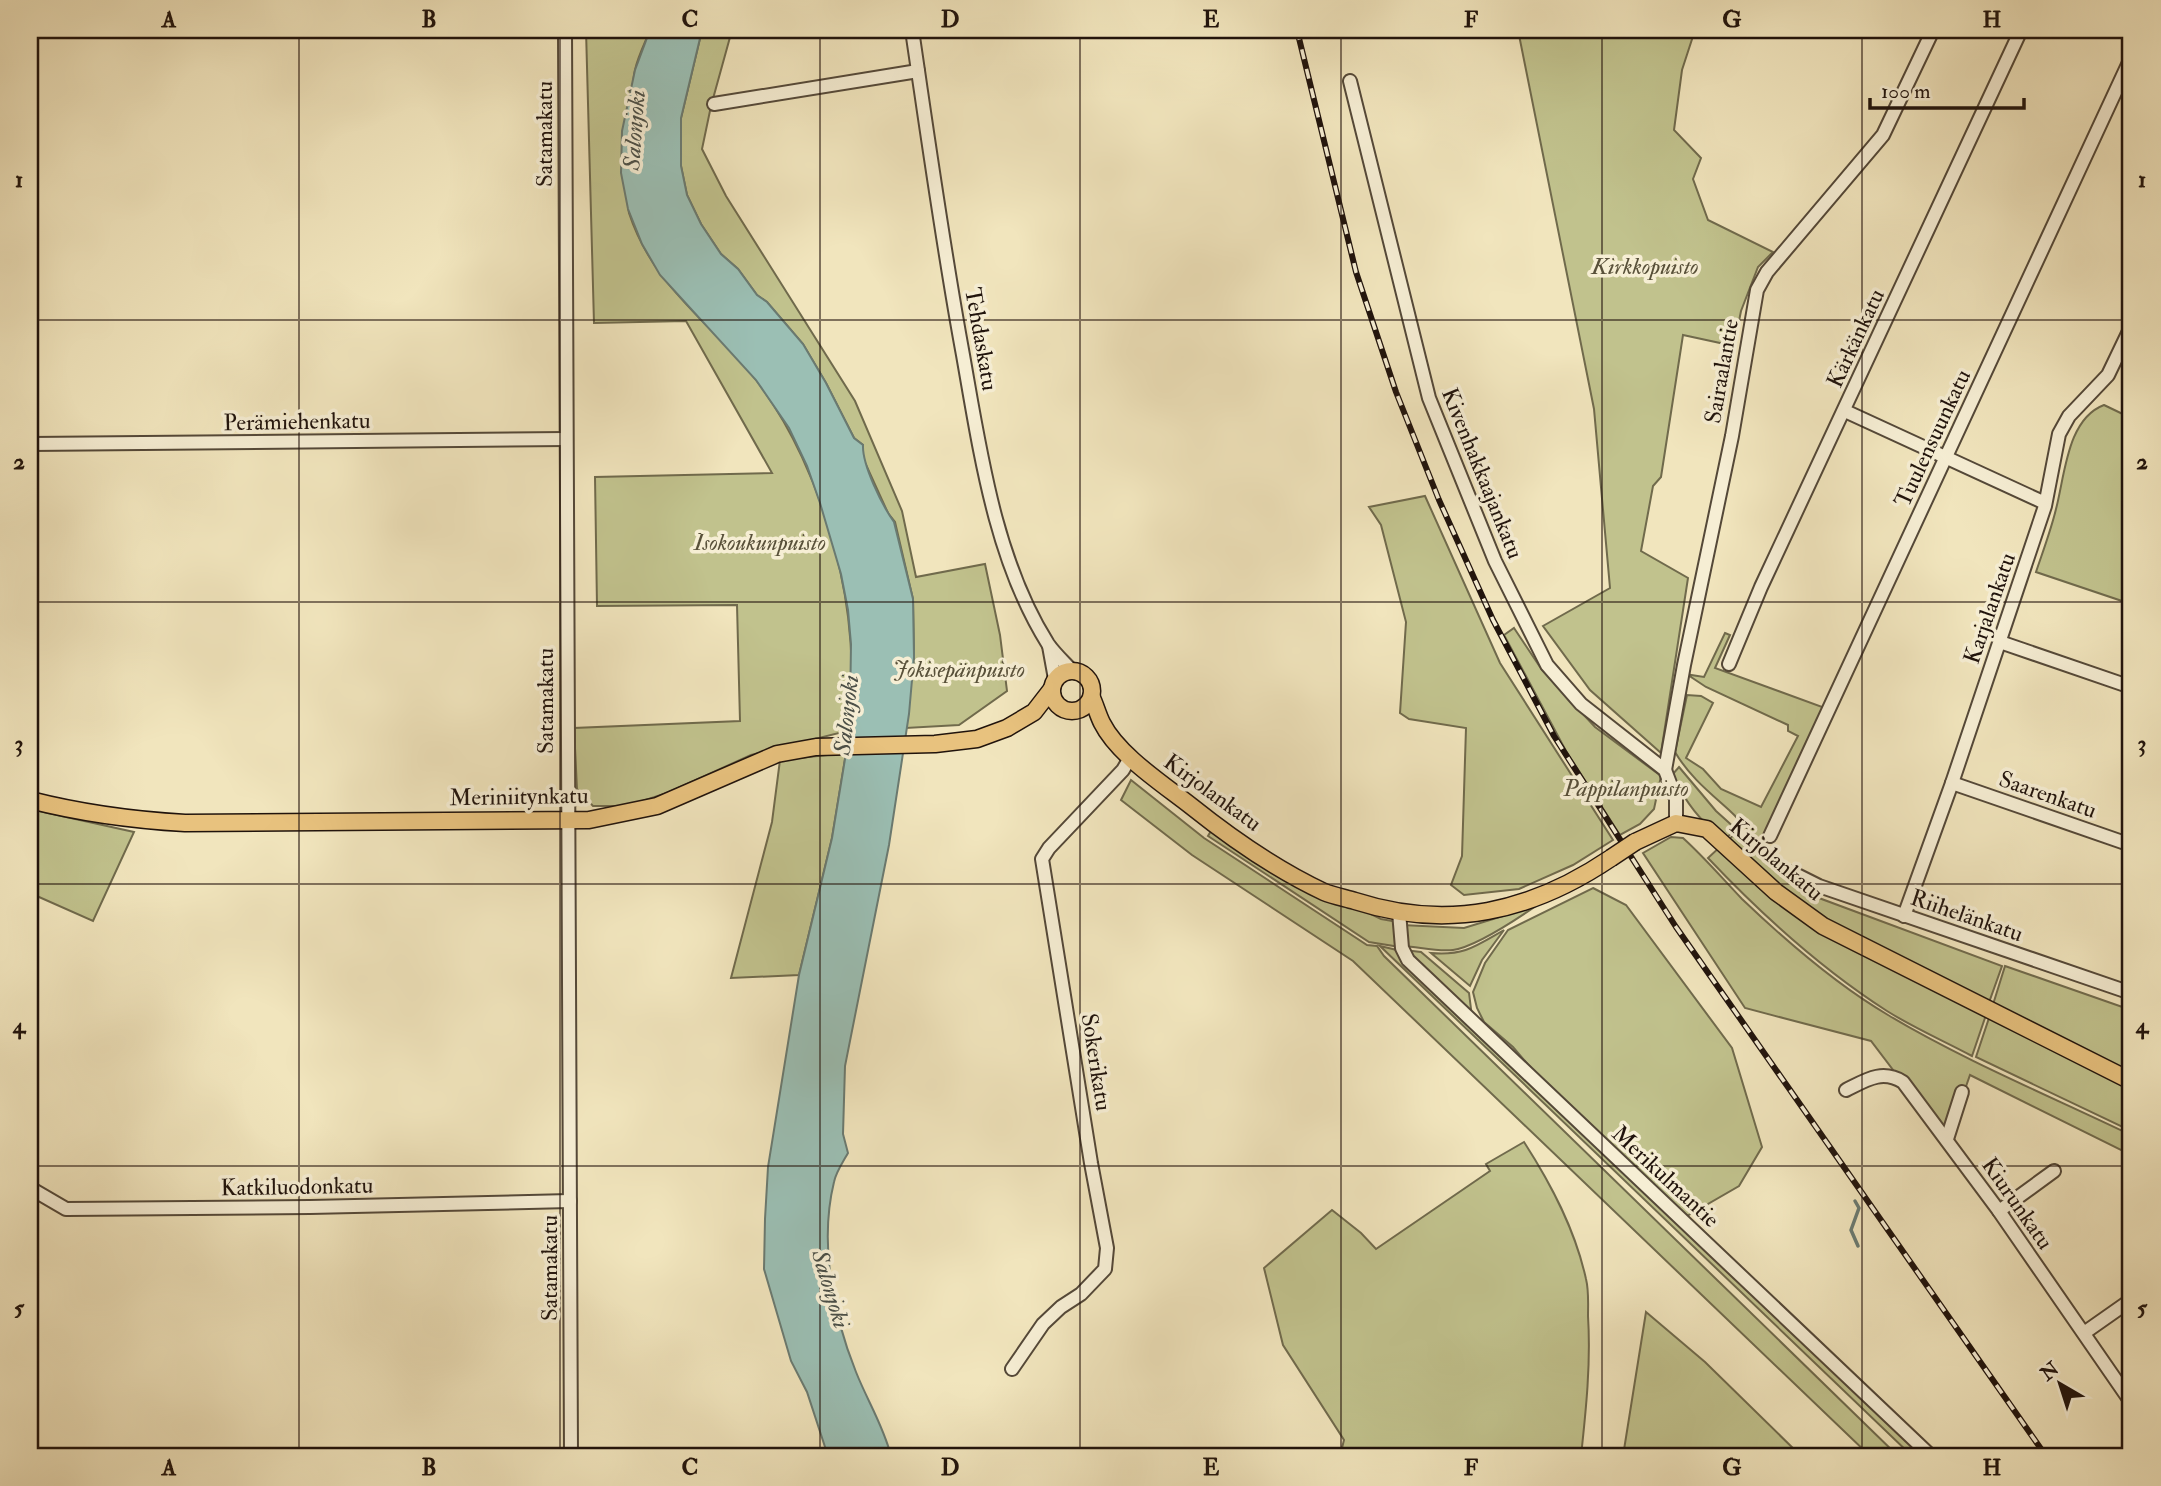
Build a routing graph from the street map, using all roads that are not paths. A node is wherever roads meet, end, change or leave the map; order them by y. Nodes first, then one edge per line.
1 (565, 30) edge
2 (912, 30) edge
3 (1933, 30) edge
4 (2021, 30) edge
5 (2120, 30) edge
6 (2131, 35) edge
7 (2131, 58) edge
8 (918, 71) junction
9 (1350, 81) dead end
10 (714, 104) dead end
11 (2131, 327) edge
12 (1845, 411) junction
13 (566, 439) junction
14 (30, 444) edge
15 (1946, 457) junction
16 (2045, 503) junction
17 (2000, 642) junction
18 (1049, 646) junction
19 (1729, 664) dead end
20 (1073, 671) junction
21 (1053, 685) junction
22 (2131, 687) edge
23 (1093, 698) junction
24 (1070, 710) junction
25 (1034, 712) junction
26 (1103, 725) junction
27 (1130, 758) junction
28 (1665, 770) junction
29 (1952, 783) junction
30 (30, 800) edge
31 (567, 820) junction
32 (1676, 823) junction
33 (1770, 836) dead end
34 (2131, 845) edge
35 (1791, 872) dead end
36 (1399, 912) junction
37 (1904, 916) junction
38 (2131, 993) edge
39 (2131, 1081) edge
40 (1846, 1090) dead end
41 (1962, 1093) dead end
42 (1947, 1139) junction
43 (2054, 1171) dead end
44 (30, 1188) edge
45 (570, 1201) junction
46 (1999, 1211) junction
47 (2131, 1300) edge
48 (2084, 1333) junction
49 (1012, 1368) dead end
50 (2131, 1402) edge
51 (571, 1456) edge
52 (1931, 1456) edge

1 - 13 street, Satamakatu
2 - 8 street, Tehdaskatu
3 - 28 street, Sairaalantie
4 - 12 street, Kärkänkatu
5 - 6 street
7 - 15 street, Tuulensuunkatu
8 - 10 street
8 - 18 street, Tehdaskatu
9 - 28 street, Kivenhakkaajankatu
11 - 16 street, Karjalankatu
12 - 15 street
12 - 19 street, Kärkänkatu
13 - 14 street, Perämiehenkatu
13 - 31 street, Satamakatu
15 - 16 street
15 - 33 street, Tuulensuunkatu
16 - 17 street, Karjalankatu
17 - 22 street
17 - 29 street, Karjalankatu
18 - 20 street, Tehdaskatu
18 - 21 street, Tehdaskatu
20 - 21 main road
20 - 23 main road
21 - 24 main road
21 - 25 main road, Meriniitynkatu
23 - 24 main road
23 - 26 main road, Kirjolankatu
24 - 25 main road, Meriniitynkatu
24 - 26 main road, Kirjolankatu
25 - 31 main road, Meriniitynkatu
26 - 27 main road, Kirjolankatu
27 - 36 main road, Kirjolankatu
27 - 49 street, Sokerikatu
28 - 32 street
29 - 34 street, Saarenkatu
29 - 37 street, Karjalankatu
30 - 31 main road, Meriniitynkatu
31 - 45 street, Satamakatu
32 - 36 main road, Kirjolankatu, bridge
32 - 39 main road, Kirjolankatu
35 - 37 street, Riihelänkatu
36 - 52 street, Merikulmantie
37 - 38 street, Riihelänkatu
40 - 42 street, Kiurunkatu
41 - 42 street
42 - 46 street, Kiurunkatu
43 - 46 street
44 - 45 street, Katkiluodonkatu
45 - 51 street, Satamakatu
46 - 48 street, Kiurunkatu
47 - 48 street
48 - 50 street, Kiurunkatu

